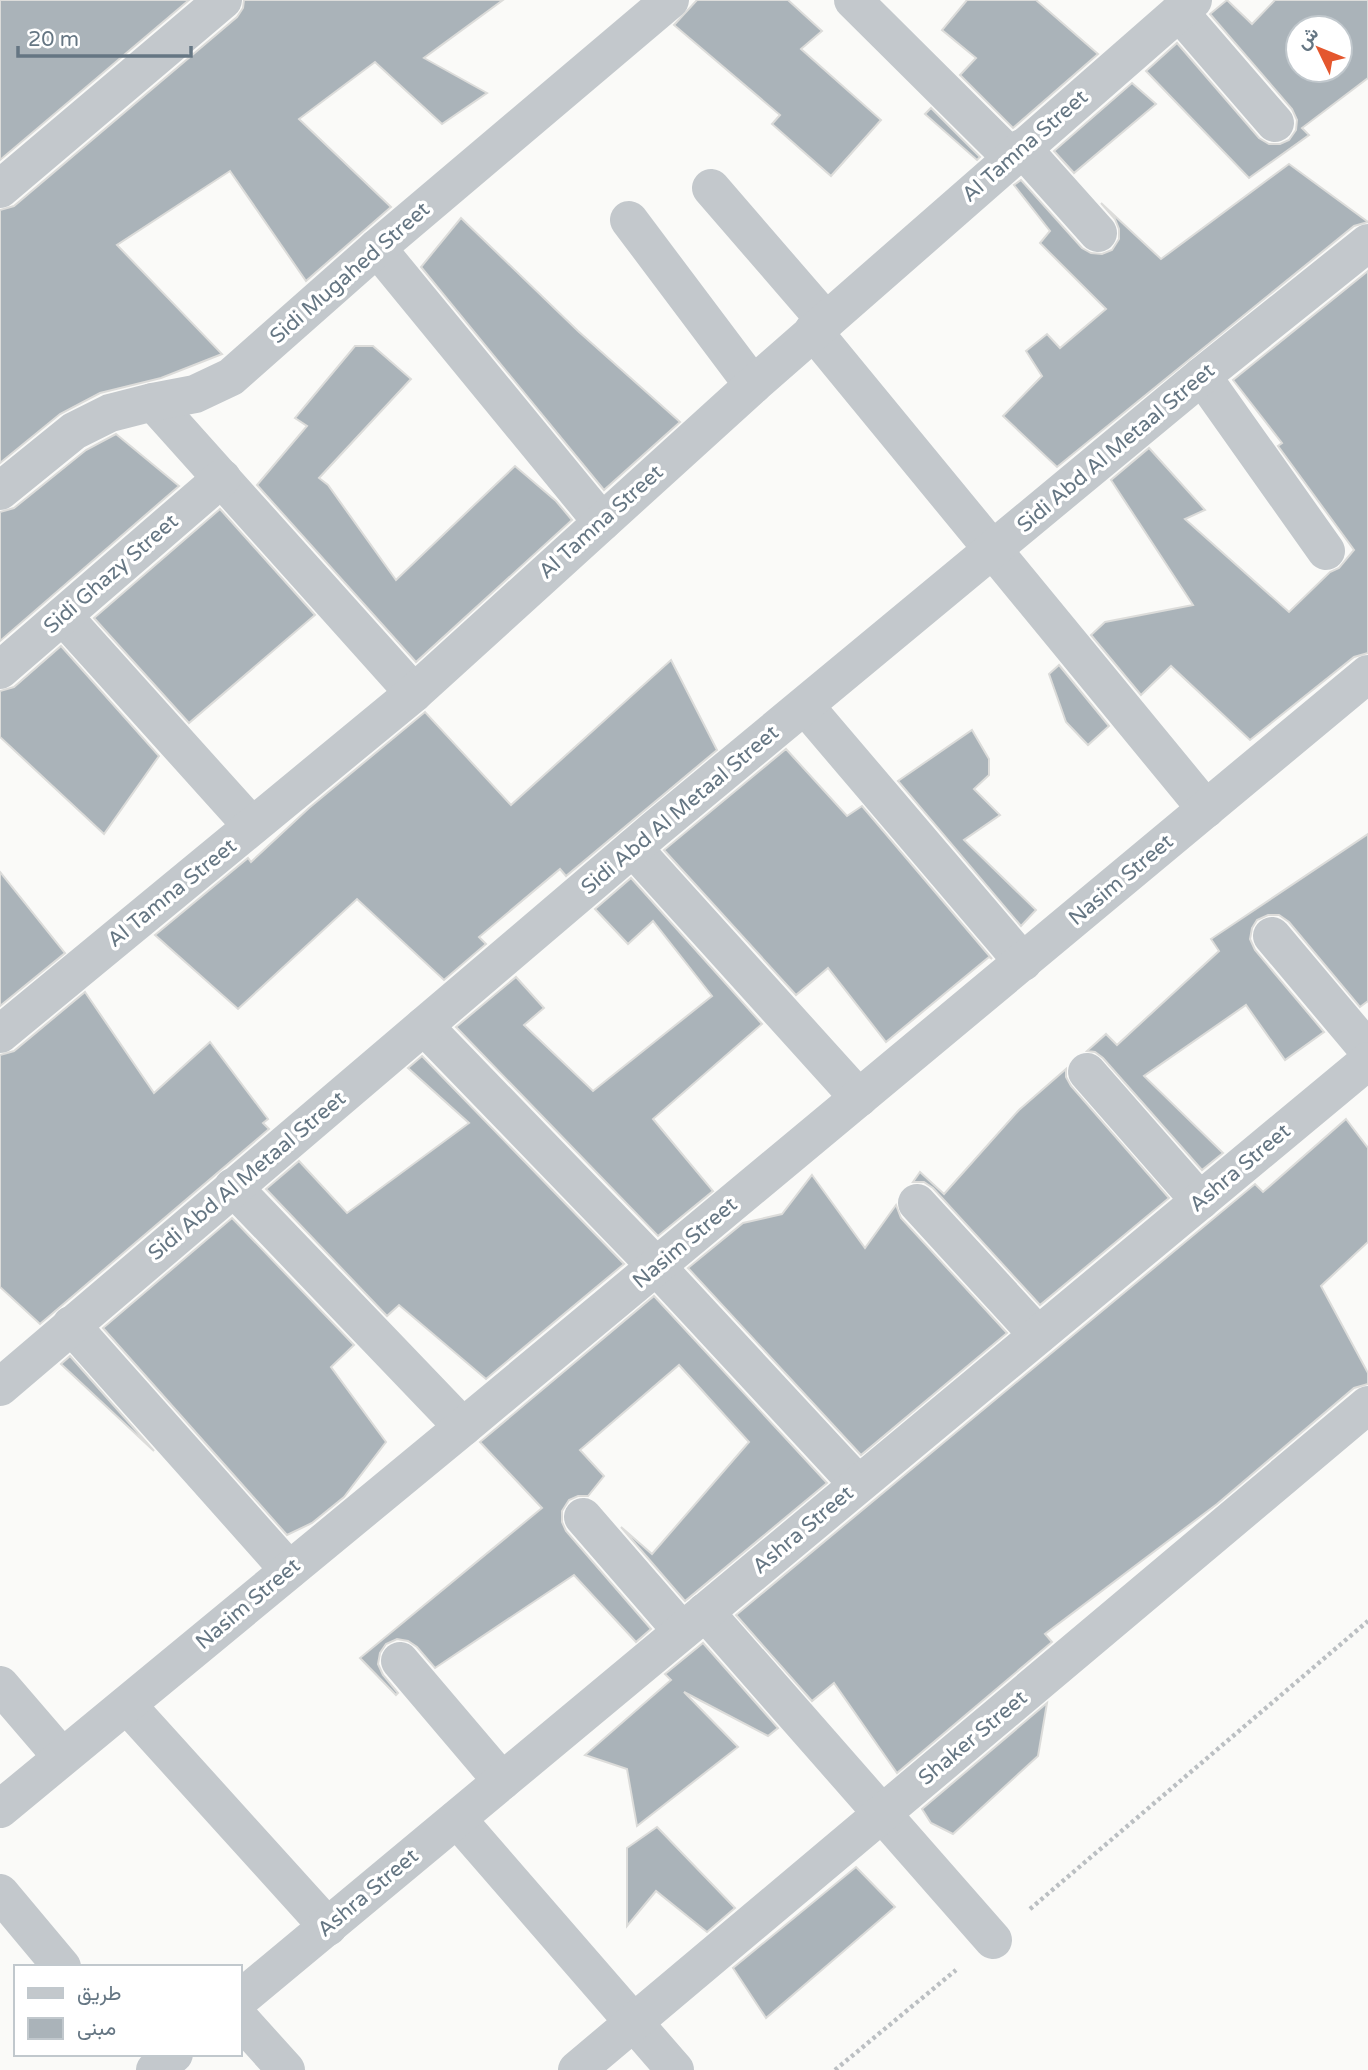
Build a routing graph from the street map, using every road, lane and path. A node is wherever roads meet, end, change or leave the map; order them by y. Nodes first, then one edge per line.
1 (223, 0) edge
2 (670, 0) edge
3 (853, 0) edge
4 (1186, 6) edge
5 (1275, 123) dead end
6 (1017, 153) junction
7 (711, 188) dead end
8 (0, 189) edge
9 (629, 220) dead end
10 (1098, 233) dead end
11 (1368, 243) edge
12 (377, 248) junction
13 (820, 326) junction
14 (1202, 376) junction
15 (753, 385) junction
16 (153, 402) junction
17 (222, 478) junction
18 (0, 491) edge
19 (602, 522) junction
20 (993, 550) junction
21 (1326, 551) dead end
22 (62, 616) junction
23 (0, 670) edge
24 (1368, 674) edge
25 (414, 692) junction
26 (805, 706) junction
27 (1206, 809) junction
28 (252, 826) junction
29 (633, 848) junction
30 (1272, 936) dead end
31 (1023, 962) junction
32 (424, 1026) junction
33 (0, 1034) edge
34 (1368, 1050) edge
35 (1368, 1061) edge
36 (1087, 1072) dead end
37 (859, 1098) junction
38 (233, 1187) junction
39 (1199, 1201) junction
40 (917, 1203) dead end
41 (656, 1266) junction
42 (71, 1325) junction
43 (1038, 1335) junction
44 (0, 1387) edge
45 (1368, 1405) edge
46 (463, 1427) junction
47 (858, 1484) junction
48 (583, 1517) dead end
49 (289, 1570) junction
50 (693, 1622) junction
51 (1368, 1622) edge
52 (400, 1661) dead end
53 (0, 1685) edge
54 (127, 1704) junction
55 (62, 1757) junction
56 (502, 1781) junction
57 (0, 1809) edge
58 (883, 1814) junction
59 (457, 1819) junction
60 (0, 1893) edge
61 (328, 1927) junction
62 (993, 1940) junction
63 (60, 1965) edge
64 (242, 1997) edge
65 (242, 2021) edge
66 (634, 2023) junction
67 (138, 2056) edge
68 (172, 2056) edge
69 (149, 2070) edge
70 (155, 2070) edge
71 (286, 2070) edge
72 (577, 2070) edge
73 (675, 2070) edge
74 (835, 2070) edge

1 - 8 street
2 - 12 street, Sidi Mugahed Street
3 - 6 street
4 - 5 street
4 - 6 street, Al Tamna Street
6 - 10 street
6 - 13 street, Al Tamna Street
7 - 13 street
9 - 15 street
11 - 14 street, Sidi Abd Al Metaal Street
12 - 16 street, Sidi Mugahed Street
12 - 19 street
13 - 15 street, Al Tamna Street
13 - 20 street
14 - 20 street, Sidi Abd Al Metaal Street
14 - 21 street
15 - 19 street, Al Tamna Street
16 - 17 street
16 - 18 street, Sidi Mugahed Street
17 - 22 street, Sidi Ghazy Street
17 - 25 street
19 - 25 street, Al Tamna Street
20 - 26 street, Sidi Abd Al Metaal Street
20 - 27 street
22 - 23 street, Sidi Ghazy Street
22 - 28 street
24 - 27 street, Nasim Street
25 - 28 street, Al Tamna Street
26 - 29 street, Sidi Abd Al Metaal Street
26 - 31 street
27 - 31 street, Nasim Street
28 - 33 street, Al Tamna Street
29 - 32 street, Sidi Abd Al Metaal Street
29 - 37 street
30 - 34 street
31 - 37 street, Nasim Street
32 - 38 street, Sidi Abd Al Metaal Street
32 - 41 street
35 - 39 street, Ashra Street
36 - 39 street
37 - 41 street, Nasim Street
38 - 42 street, Sidi Abd Al Metaal Street
38 - 46 street
39 - 43 street, Ashra Street
40 - 43 street
41 - 46 street, Nasim Street
41 - 47 street
42 - 44 street, Sidi Abd Al Metaal Street
42 - 49 street
43 - 47 street, Ashra Street
45 - 58 street, Shaker Street
46 - 49 street, Nasim Street
47 - 50 street, Ashra Street
48 - 50 street
49 - 54 street, Nasim Street
50 - 56 street, Ashra Street
50 - 58 street
51 - 62 path
52 - 56 street
53 - 55 street
54 - 55 street, Nasim Street
54 - 61 street
55 - 57 street, Nasim Street
56 - 59 street, Ashra Street
58 - 62 street
58 - 66 street, Shaker Street
59 - 61 street, Ashra Street
59 - 66 street
60 - 63 street
61 - 64 street, Ashra Street
62 - 74 path
65 - 71 street
66 - 72 street, Shaker Street
66 - 73 street
67 - 69 street
68 - 70 street

